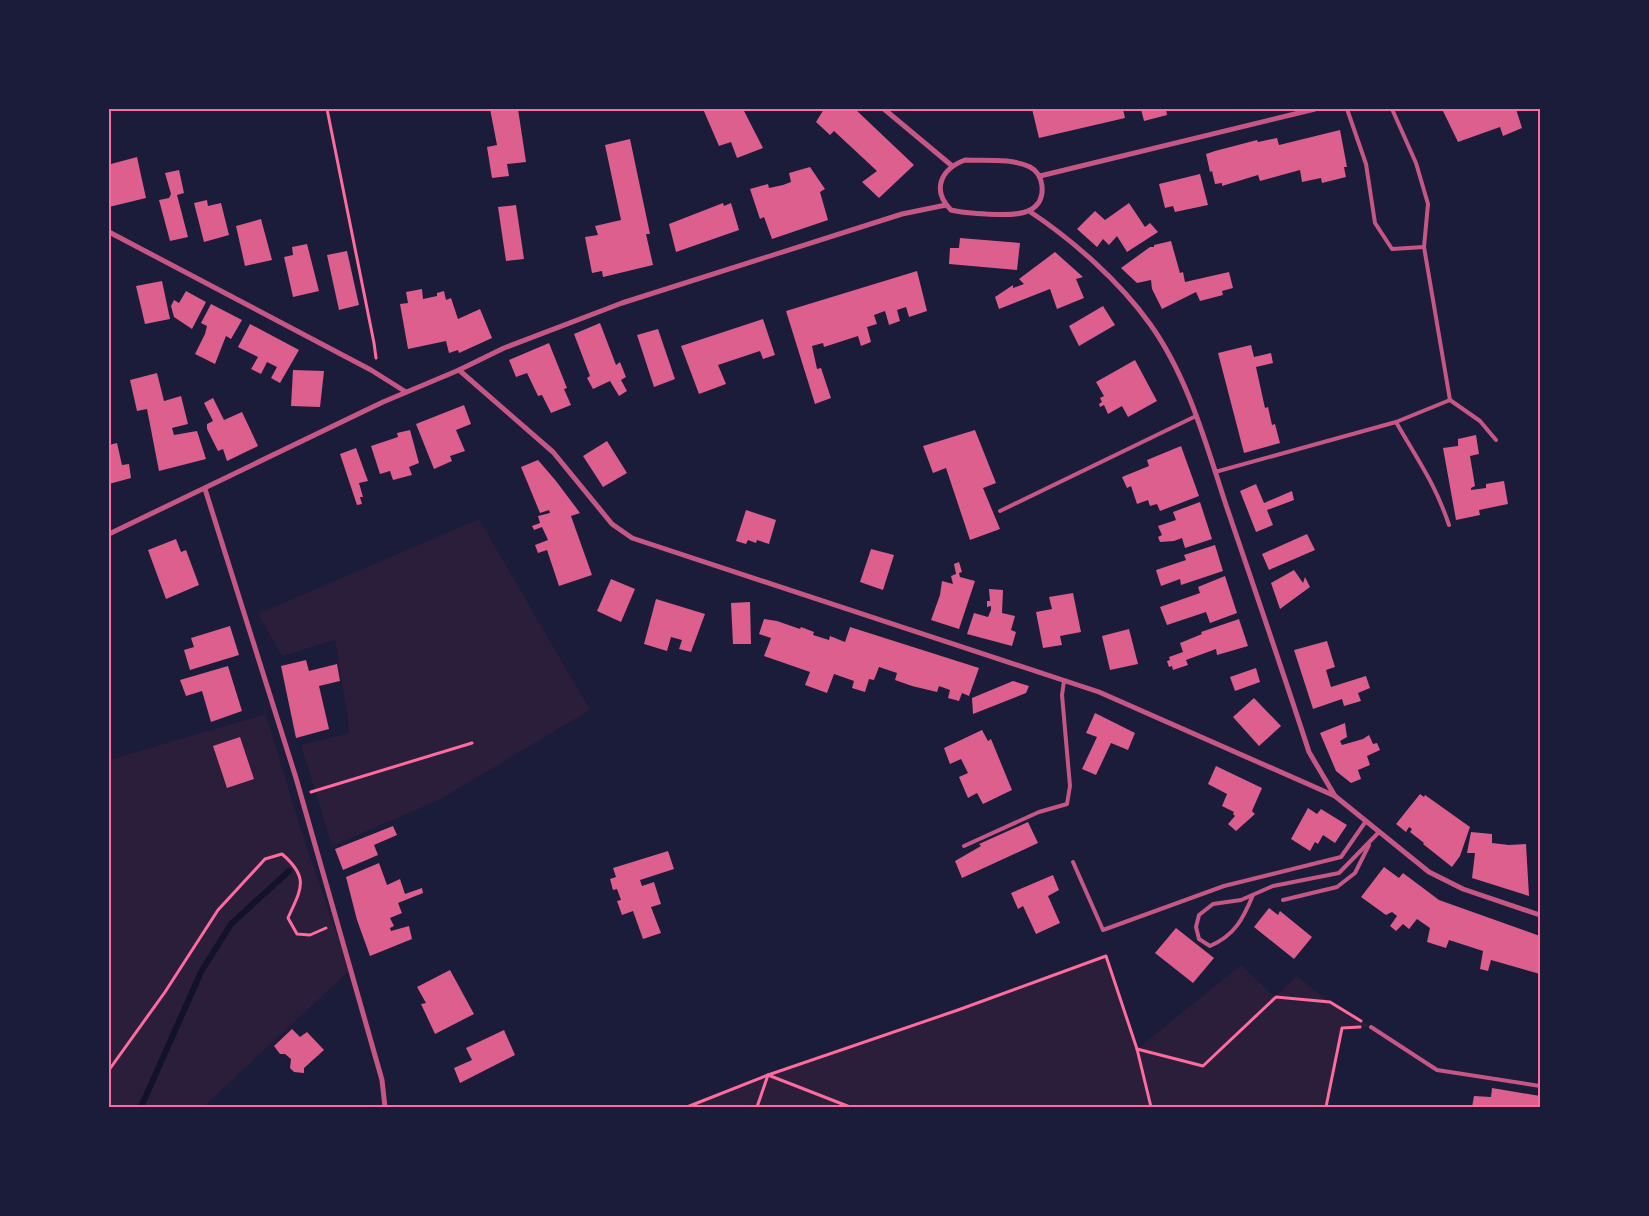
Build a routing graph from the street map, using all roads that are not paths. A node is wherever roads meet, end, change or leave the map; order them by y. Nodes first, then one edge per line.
1 (884, 109) edge
2 (1315, 109) edge
3 (1346, 109) edge
4 (1392, 109) edge
5 (951, 165) junction
6 (1040, 176) junction
7 (946, 205) junction
8 (1029, 211) junction
9 (109, 232) edge
10 (1424, 247) junction
11 (459, 370) junction
12 (406, 392) junction
13 (1450, 400) junction
14 (1196, 416) junction
15 (1396, 422) junction
16 (1496, 440) dead end
17 (1215, 472) junction
18 (205, 489) junction
19 (1000, 511) dead end
20 (1449, 525) dead end
21 (109, 534) edge
22 (1064, 680) junction
23 (1335, 796) junction
24 (1366, 821) junction
25 (1379, 832) junction
26 (1371, 840) junction
27 (964, 846) dead end
28 (1073, 862) dead end
29 (1253, 895) junction
30 (1283, 900) dead end
31 (1540, 915) edge
32 (1371, 1027) road end
33 (1540, 1086) edge
34 (385, 1107) edge

1 - 5 street
2 - 6 street
3 - 10 lane
4 - 10 lane
5 - 6 street
5 - 7 street
6 - 8 street
7 - 8 street
7 - 11 street
8 - 14 street
9 - 12 street
10 - 13 lane
11 - 12 street
11 - 22 street
12 - 18 street
13 - 15 lane
13 - 16 lane
14 - 17 street
14 - 19 lane
15 - 17 lane
15 - 20 lane
17 - 23 street
18 - 21 street
18 - 34 street
22 - 23 street
22 - 27 lane
23 - 24 street
24 - 25 street
24 - 28 lane
25 - 26 lane
25 - 31 street
26 - 29 lane
26 - 30 lane
29 - 29 lane
32 - 33 lane

